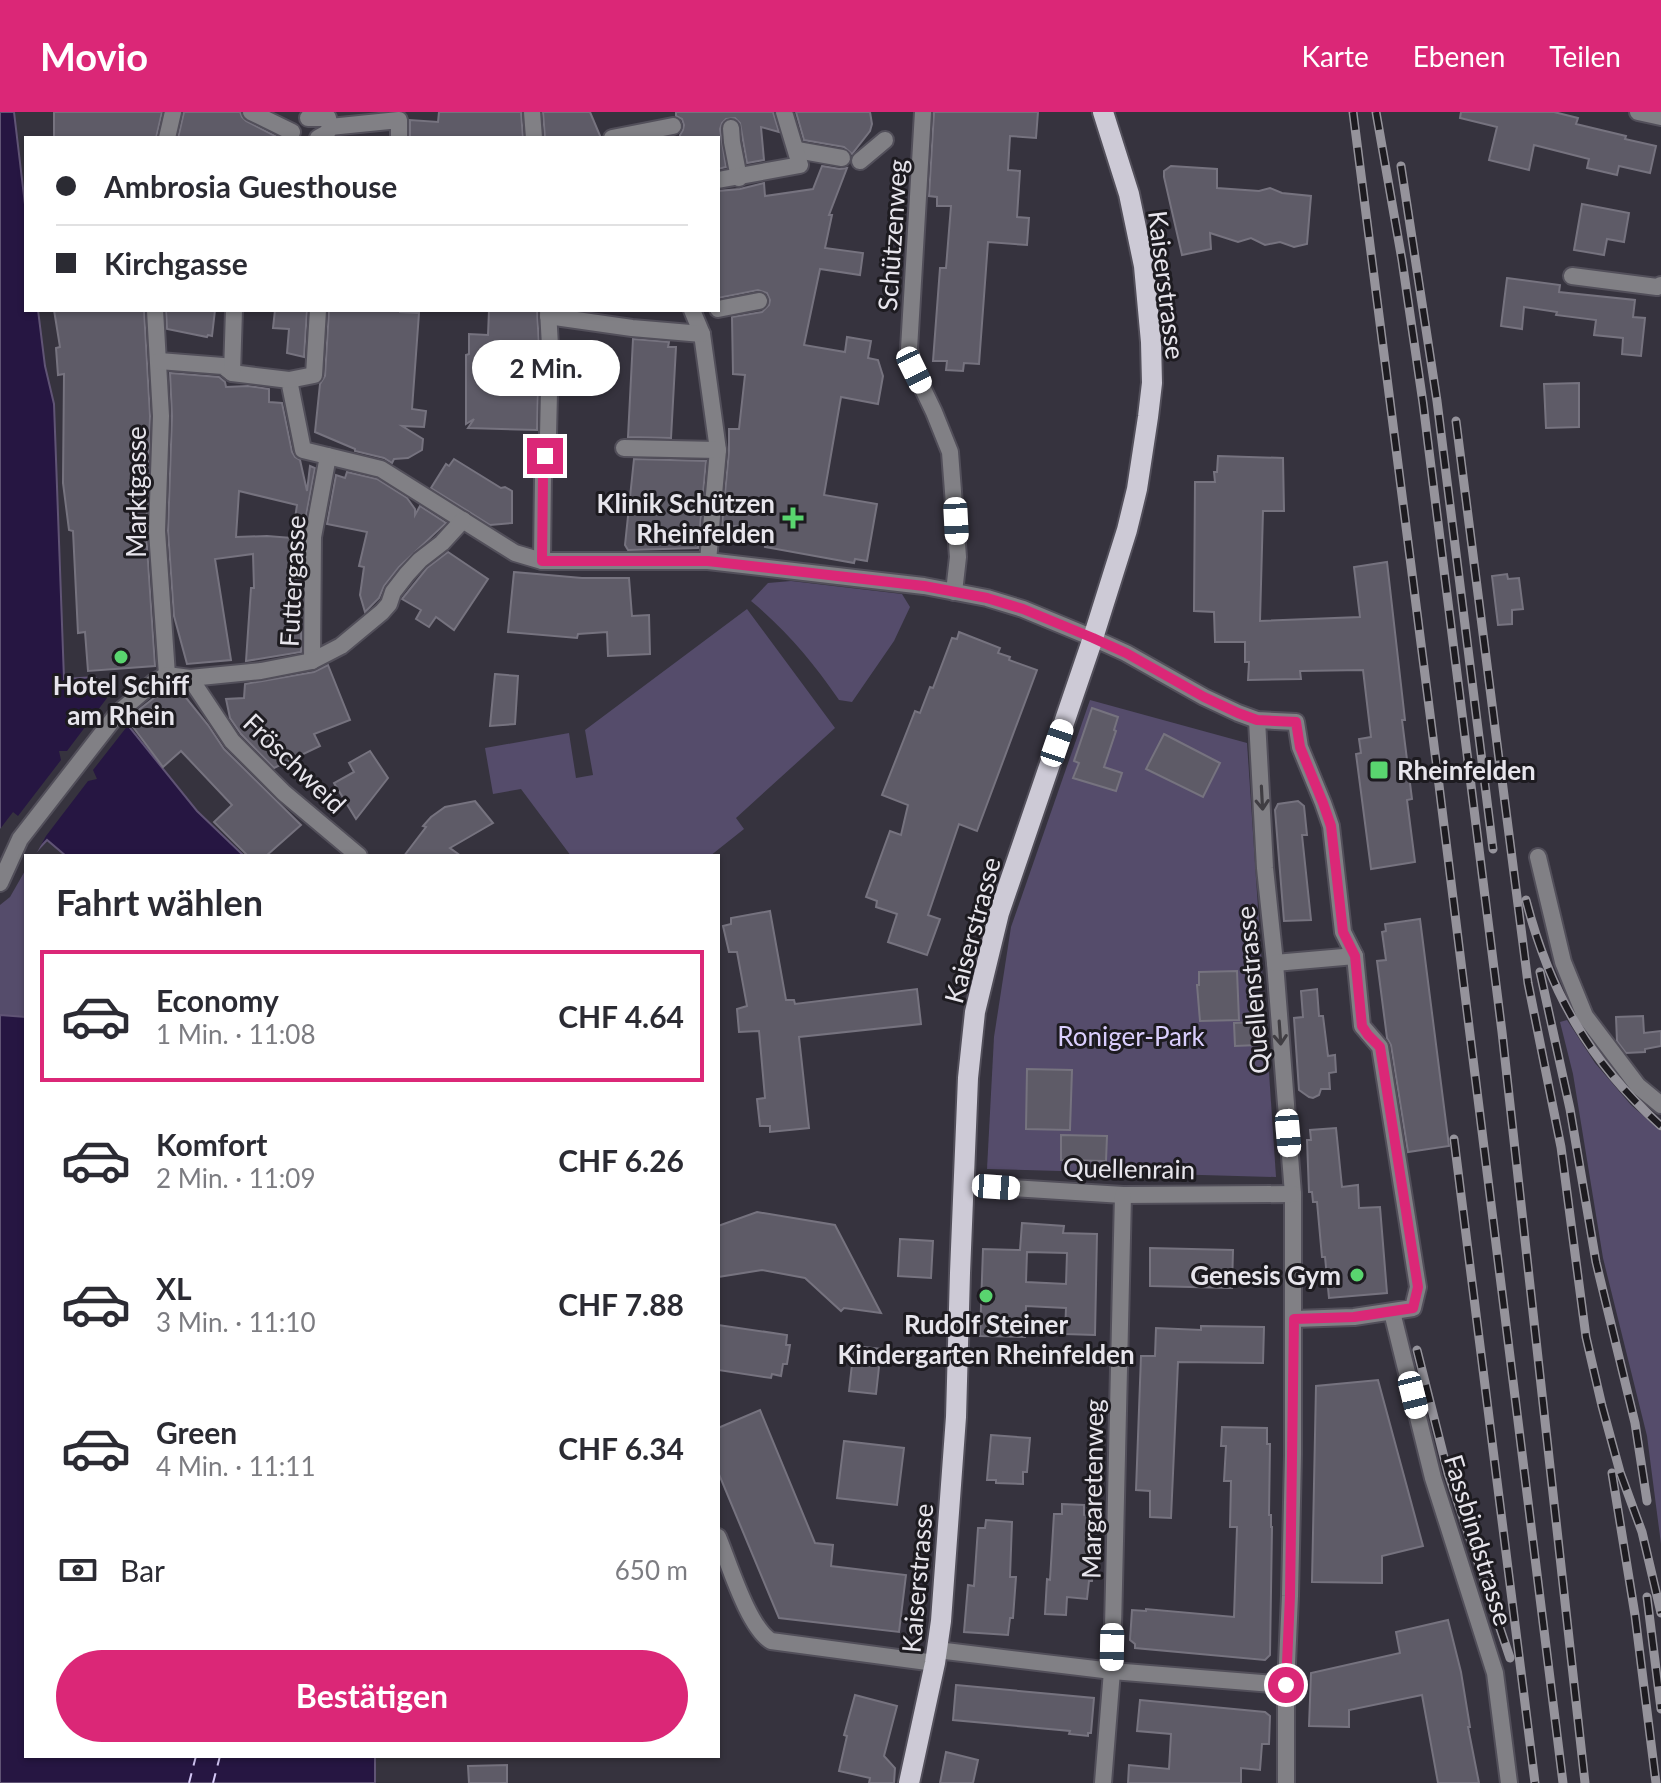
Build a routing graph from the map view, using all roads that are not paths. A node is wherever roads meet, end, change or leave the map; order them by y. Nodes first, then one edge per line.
1 (173, 112) edge
2 (251, 112) edge
3 (532, 112) edge
4 (784, 112) edge
5 (923, 112) edge
6 (1103, 112) edge
7 (1638, 112) edge
8 (309, 115) edge
9 (387, 117) edge
10 (1661, 117) edge
11 (674, 125) edge
12 (731, 128) dead end
13 (324, 133) edge
14 (290, 135) edge
15 (167, 136) edge
16 (399, 136) edge
17 (534, 136) edge
18 (622, 136) edge
19 (885, 140) dead end
20 (797, 150) junction
21 (842, 158) dead end
22 (860, 161) dead end
23 (739, 178) junction
24 (720, 180) edge
25 (1572, 276) dead end
26 (1661, 285) edge
27 (759, 301) dead end
28 (720, 309) edge
29 (155, 312) edge
30 (234, 312) edge
31 (318, 312) edge
32 (692, 312) edge
33 (548, 313) edge
34 (702, 334) junction
35 (159, 361) junction
36 (232, 373) junction
37 (289, 380) junction
38 (624, 448) dead end
39 (718, 450) junction
40 (328, 456) junction
41 (463, 520) junction
42 (542, 561) junction
43 (708, 561) junction
44 (954, 592) junction
45 (1093, 638) junction
46 (312, 661) junction
47 (167, 675) junction
48 (190, 678) junction
49 (1257, 720) junction
50 (357, 854) edge
51 (1538, 857) dead end
52 (0, 883) edge
53 (1355, 956) junction
54 (1275, 963) junction
55 (1661, 1105) edge
56 (964, 1185) junction
57 (1293, 1194) junction
58 (1123, 1195) junction
59 (1392, 1312) junction
60 (1294, 1319) junction
61 (720, 1542) edge
62 (936, 1657) junction
63 (1112, 1671) junction
64 (1286, 1685) junction
65 (909, 1783) edge
66 (1103, 1783) edge
67 (1286, 1783) edge
68 (1509, 1783) edge

1 - 15 street
2 - 14 street
3 - 17 street
4 - 20 street
5 - 44 street, Schützenweg
6 - 45 main road, Kaiserstrasse
7 - 10 street
8 - 13 street
8 - 14 street
9 - 13 street
9 - 16 street
11 - 18 street
12 - 23 street
19 - 22 street
20 - 21 street
20 - 23 street
23 - 24 street
25 - 26 street
27 - 28 street
29 - 35 street, Marktgasse
30 - 36 street
31 - 37 street
32 - 34 street
33 - 34 street
33 - 42 street
34 - 39 street
35 - 36 street
35 - 47 street, Marktgasse
36 - 37 street
37 - 40 street
38 - 39 street
39 - 43 street
40 - 41 street
40 - 46 street, Futtergasse
41 - 42 street
41 - 46 street
42 - 43 street
43 - 44 street
44 - 45 street
45 - 49 street
45 - 56 main road, Kaiserstrasse
46 - 48 street
47 - 48 street
47 - 52 street
48 - 50 street, Fröschweid
49 - 53 street
49 -> 54 street, Quellenstrasse
51 - 55 street
53 - 54 street
53 - 59 street
54 -> 57 street, Quellenstrasse
56 - 58 street, Quellenrain
56 - 62 main road, Kaiserstrasse
57 - 58 street, Quellenrain
57 - 60 street, Quellenstrasse
58 - 63 street, Margaretenweg
59 - 60 street
59 - 68 street, Fassbindstrasse
60 - 64 street, Quellenstrasse
61 - 62 street
62 - 63 street
62 - 65 main road, Kaiserstrasse
63 - 64 street
63 - 66 street, Margaretenweg
64 - 67 street, Quellenstrasse

